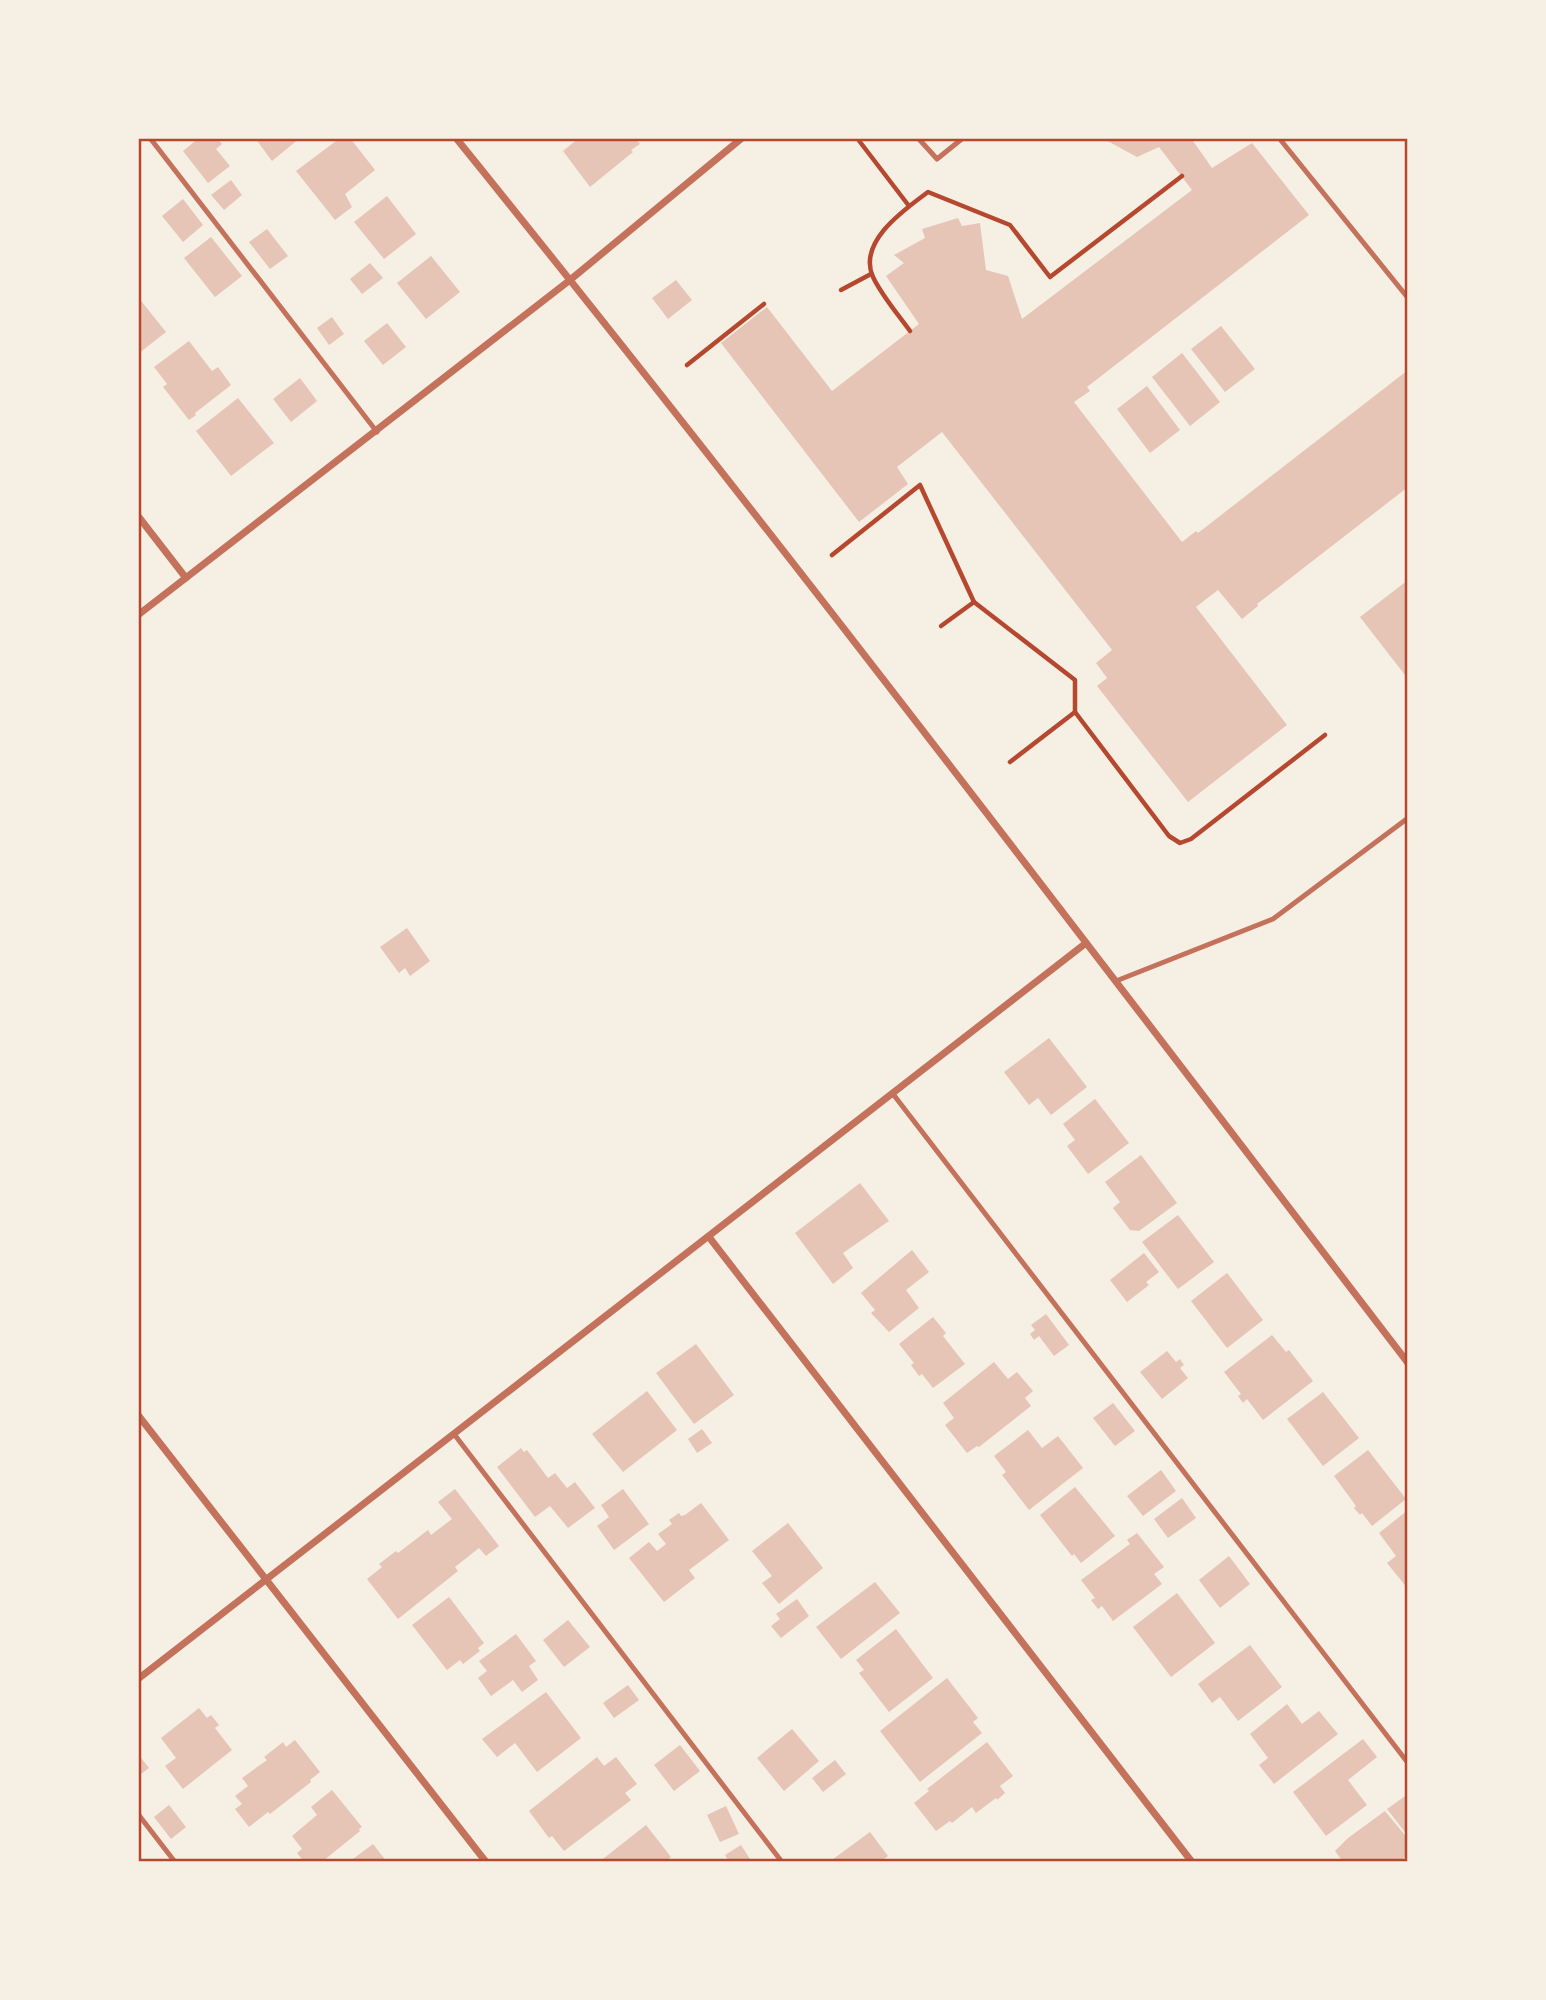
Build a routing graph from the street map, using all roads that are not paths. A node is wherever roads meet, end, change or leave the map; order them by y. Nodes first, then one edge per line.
1 (150, 138) edge
2 (456, 138) edge
3 (742, 138) edge
4 (918, 138) edge
5 (963, 138) edge
6 (1279, 138) edge
7 (570, 280) junction
8 (1408, 298) edge
9 (377, 432) junction
10 (138, 516) edge
11 (186, 578) junction
12 (138, 615) edge
13 (1408, 818) edge
14 (1086, 943) junction
15 (1116, 981) junction
16 (893, 1094) junction
17 (709, 1237) junction
18 (1408, 1363) edge
19 (138, 1415) edge
20 (454, 1434) junction
21 (266, 1579) junction
22 (138, 1679) edge
23 (1408, 1763) edge
24 (138, 1814) edge
25 (175, 1862) edge
26 (486, 1862) edge
27 (782, 1862) edge
28 (1192, 1862) edge

1 - 9 lane
2 - 7 street
3 - 7 street
4 - 5 lane
6 - 8 lane
7 - 9 street
7 - 14 street
9 - 11 street
10 - 11 street
11 - 12 street
13 - 15 lane
14 - 15 street
14 - 16 street
15 - 18 street
16 - 17 street
16 - 23 lane
17 - 20 street
17 - 28 street
19 - 21 street
20 - 21 street
20 - 27 lane
21 - 22 street
21 - 26 street
24 - 25 lane

